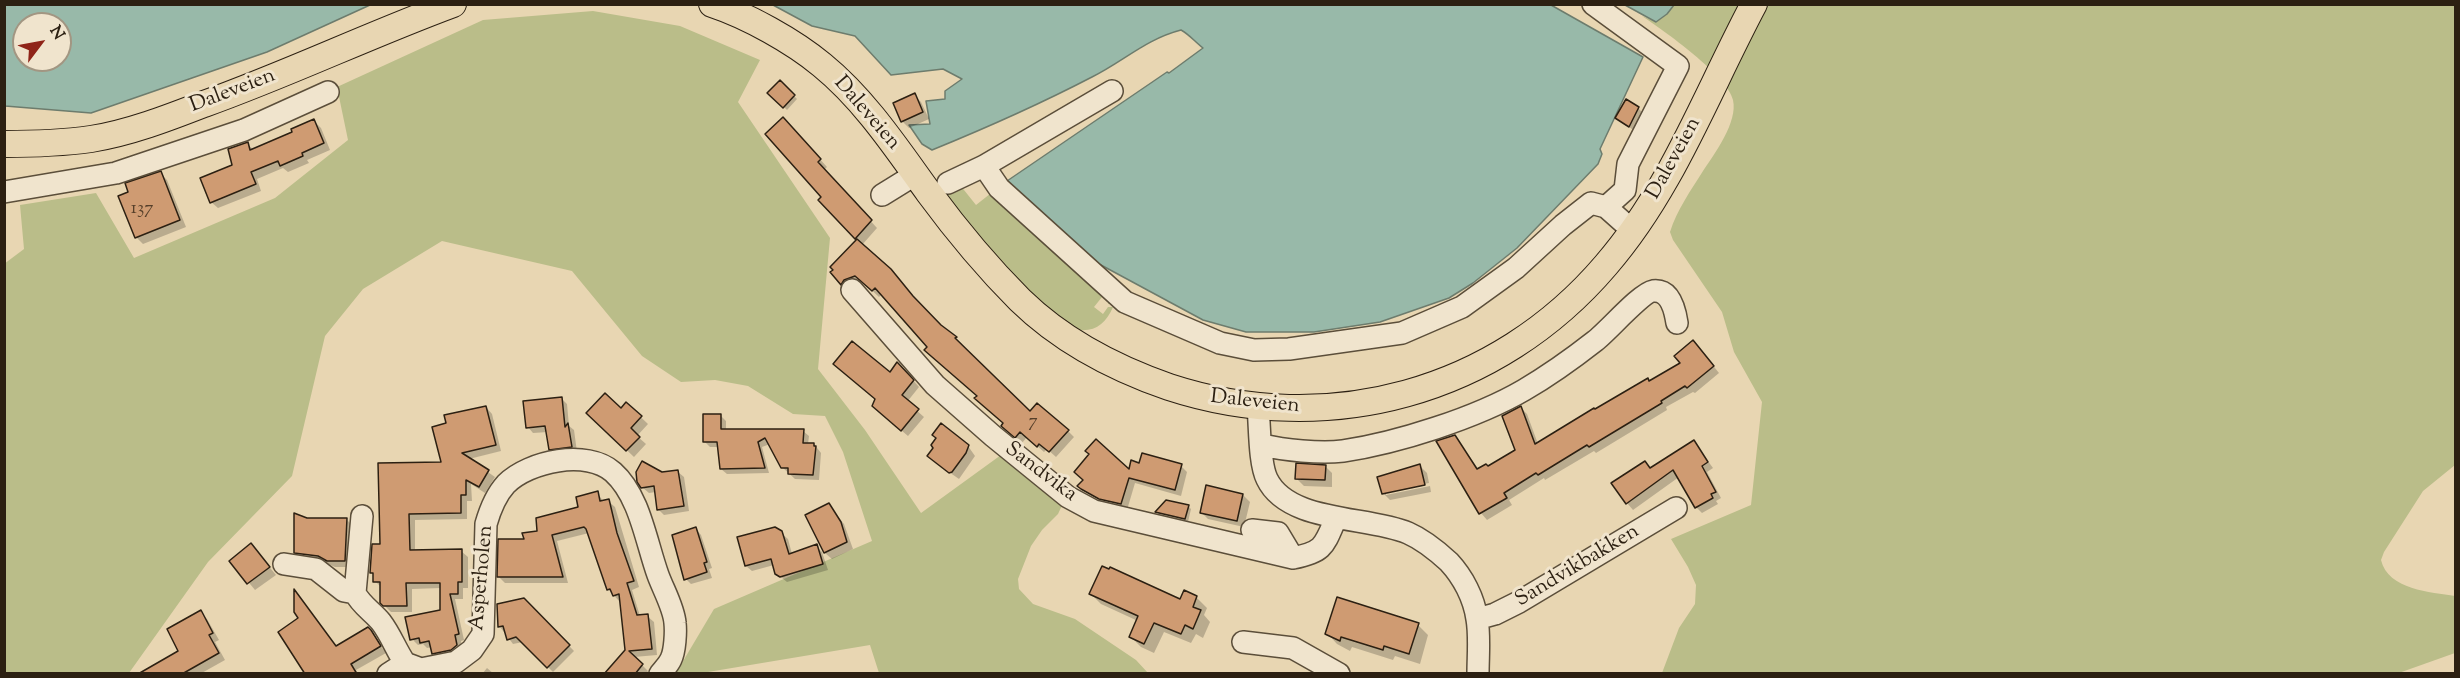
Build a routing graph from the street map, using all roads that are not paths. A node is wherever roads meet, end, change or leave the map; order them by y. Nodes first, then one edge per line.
1 (453, 4) edge
2 (712, 4) edge
3 (1593, 4) edge
4 (1754, 4) edge
5 (1112, 91) dead end
6 (328, 92) dead end
7 (4, 144) edge
8 (984, 166) junction
9 (916, 174) junction
10 (948, 183) dead end
11 (4, 192) edge
12 (882, 195) dead end
13 (1606, 207) junction
14 (1634, 231) junction
15 (852, 290) dead end
16 (1677, 323) dead end
17 (1257, 407) junction
18 (1262, 445) junction
19 (1676, 508) dead end
20 (362, 516) dead end
21 (1336, 518) junction
22 (1252, 530) dead end
23 (1293, 558) junction
24 (284, 564) dead end
25 (356, 593) junction
26 (1477, 619) junction
27 (1243, 642) dead end
28 (397, 668) edge
29 (660, 674) edge
30 (1339, 674) edge
31 (1478, 674) edge

1 - 7 main road, Daleveien
2 - 9 main road, Daleveien
3 - 13 street
4 - 14 main road, Daleveien
5 - 8 street
6 - 11 street, Daleveien
8 - 10 street
8 - 13 street
9 - 12 street
9 - 17 main road, Daleveien
13 - 14 street
14 - 17 main road, Daleveien
15 - 23 street, Sandvika
16 - 18 street
17 - 18 street
18 - 21 street
19 - 26 street, Sandvikbakken
20 - 25 street
21 - 23 street
21 - 26 street
22 - 23 street
24 - 25 street, Asperholen
25 - 28 street, Asperholen
26 - 31 street
27 - 30 street
28 - 29 street, Asperholen

